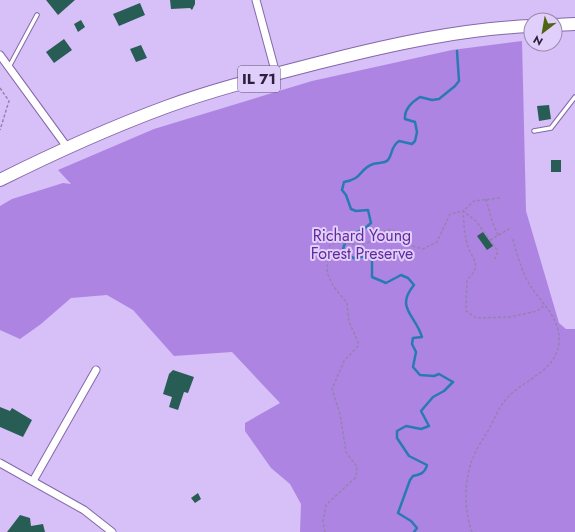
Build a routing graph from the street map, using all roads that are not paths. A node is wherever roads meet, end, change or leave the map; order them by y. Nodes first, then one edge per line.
1 (256, 0) edge
2 (37, 15) dead end
3 (575, 24) edge
4 (563, 25) edge
5 (523, 26) edge
6 (0, 55) edge
7 (9, 67) junction
8 (276, 74) junction
9 (575, 97) edge
10 (534, 131) dead end
11 (67, 147) junction
12 (0, 180) edge
13 (96, 370) dead end
14 (0, 463) edge
15 (33, 481) junction
16 (112, 532) edge

1 - 8 street
2 - 7 lane
3 - 4 main road
5 - 8 main road, IL 71
6 - 7 street
7 - 11 street
8 - 11 main road, IL 71
9 - 10 lane
11 - 12 main road, IL 71
13 - 15 street
14 - 15 street
15 - 16 street

